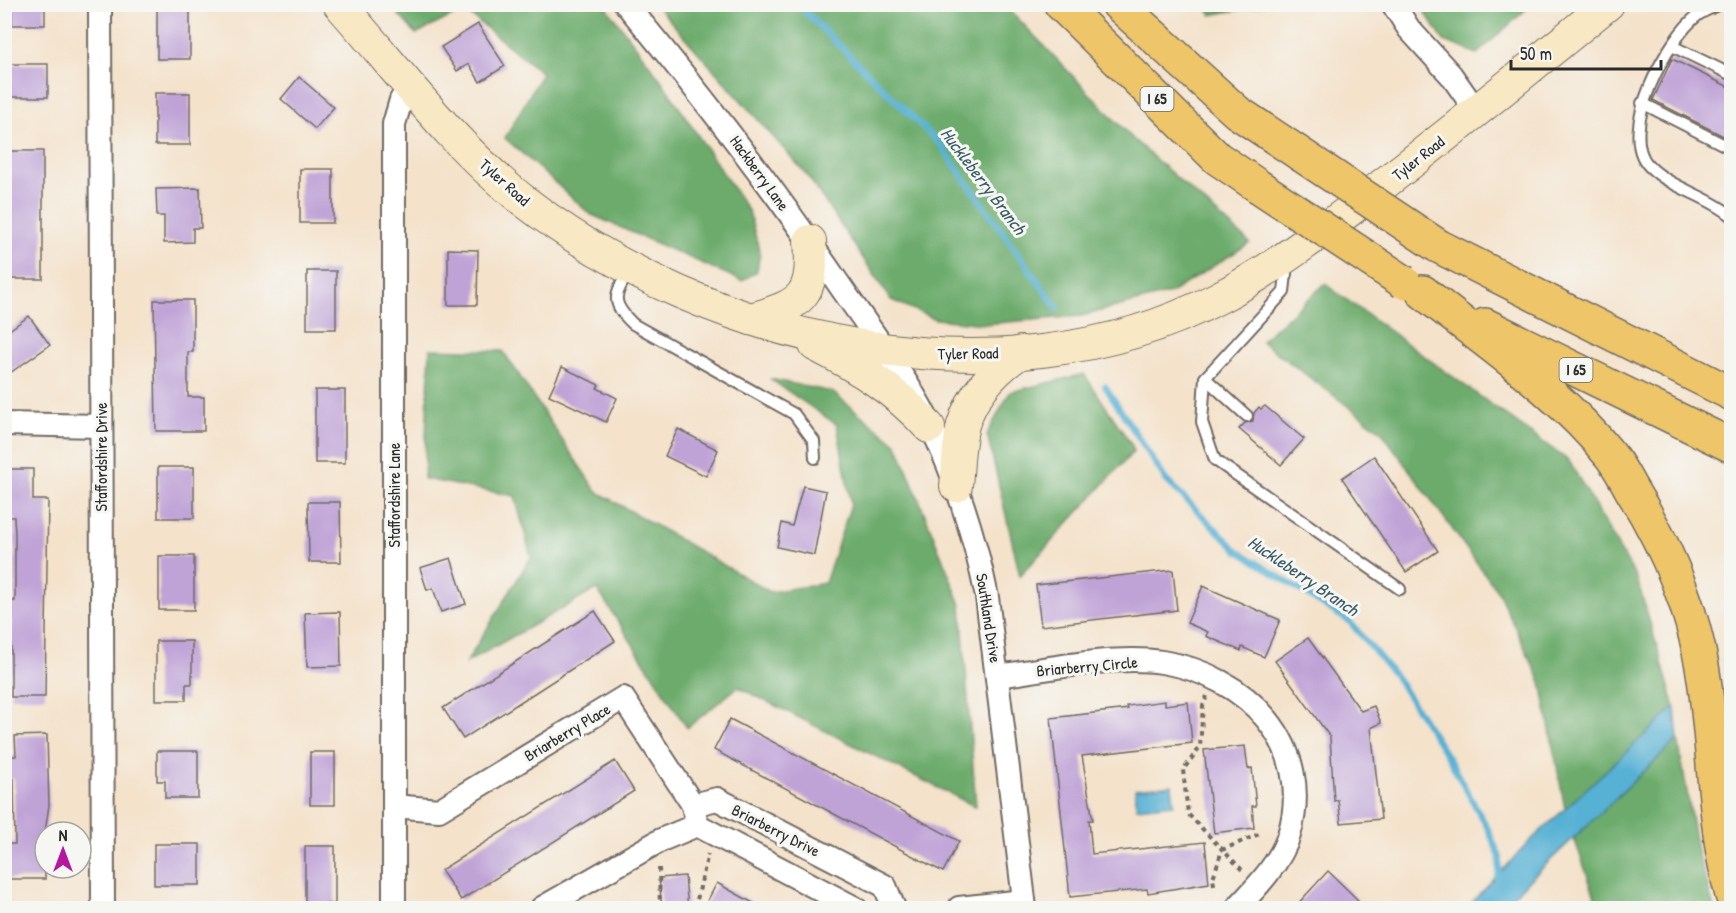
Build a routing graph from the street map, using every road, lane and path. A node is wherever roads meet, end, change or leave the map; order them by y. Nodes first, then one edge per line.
1 (100, 4) edge
2 (339, 4) edge
3 (626, 4) edge
4 (1061, 4) edge
5 (1118, 4) edge
6 (1393, 4) edge
7 (1608, 4) edge
8 (1719, 4) edge
9 (1672, 46) junction
10 (1731, 75) edge
11 (411, 86) junction
12 (1642, 103) junction
13 (1477, 112) junction
14 (1731, 149) edge
15 (1731, 216) edge
16 (810, 241) junction
17 (1288, 258) junction
18 (632, 268) junction
19 (1413, 287) junction
20 (752, 320) junction
21 (791, 332) junction
22 (882, 348) junction
23 (1021, 352) junction
24 (1205, 378) junction
25 (1731, 394) edge
26 (1247, 416) dead end
27 (4, 424) edge
28 (101, 426) junction
29 (929, 427) junction
30 (1731, 446) edge
31 (815, 458) dead end
32 (956, 486) junction
33 (1400, 589) dead end
34 (999, 676) junction
35 (1214, 677) junction
36 (394, 806) junction
37 (701, 821) junction
38 (1259, 834) dead end
39 (1222, 850) junction
40 (659, 868) dead end
41 (1214, 885) dead end
42 (1257, 886) junction
43 (1731, 895) edge
44 (1024, 905) edge
45 (103, 909) edge
46 (394, 909) edge
47 (542, 909) edge
48 (660, 909) edge
49 (695, 909) edge
50 (855, 909) edge
51 (894, 909) edge
52 (959, 909) edge
53 (1237, 909) edge

1 - 28 street, Staffordshire Drive
2 - 11 street, Tyler Road
3 - 16 street, Hackberry Lane
4 - 19 highway, I 65, bridge
5 - 25 highway, I 65, bridge
6 - 13 street
7 - 13 street, Tyler Road
8 - 9 lane
9 - 10 lane
9 - 12 lane
11 - 18 street, Tyler Road
11 - 36 street, Staffordshire Lane
12 - 14 lane
12 - 15 lane
13 - 17 street, Tyler Road
16 - 20 street
16 - 22 street, Hackberry Lane
17 - 23 street, Tyler Road
17 - 24 lane
18 - 20 street, Tyler Road
18 - 31 lane
19 - 30 highway, I 65
19 - 43 highway
20 - 21 street, Tyler Road
21 - 22 street, Tyler Road
21 - 29 street
22 - 23 street, Tyler Road
22 - 29 street, Southland Drive
23 - 32 street
24 - 26 lane
24 - 33 lane
27 - 28 street
28 - 45 street, Staffordshire Drive
29 - 32 street, Southland Drive
32 - 34 street, Southland Drive
34 - 35 street, Briarberry Circle
34 - 44 street, Southland Drive
35 - 39 path
35 - 42 street, Briarberry Circle
36 - 37 street, Briarberry Place
36 - 46 street, Staffordshire Lane
37 - 47 street
37 - 49 path
37 - 50 street, Briarberry Drive
37 - 51 street, Briarberry Drive
38 - 39 path
39 - 41 path
39 - 42 path
40 - 48 path
42 - 53 street, Briarberry Circle
44 - 52 street

